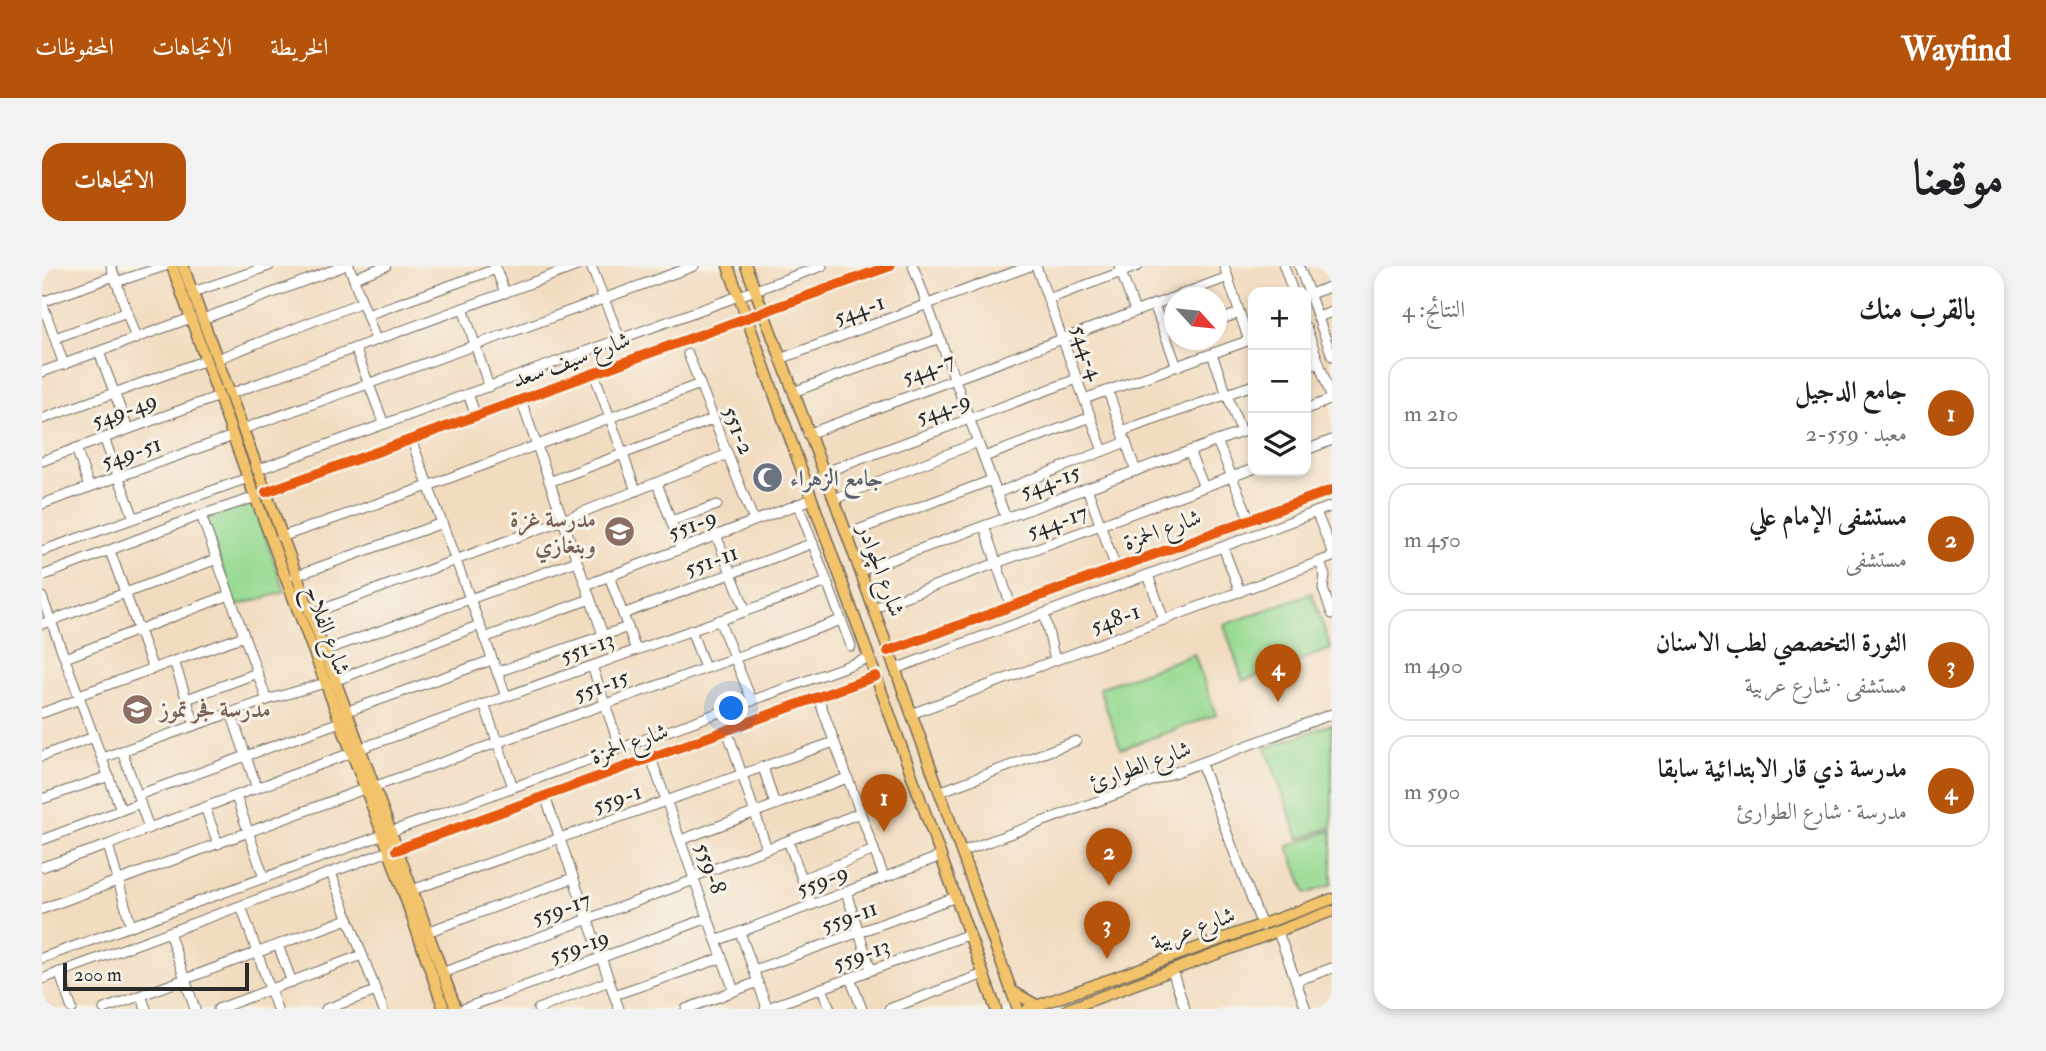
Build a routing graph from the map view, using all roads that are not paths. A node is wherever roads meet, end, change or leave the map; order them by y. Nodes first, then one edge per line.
1 (111, 266) edge
2 (164, 266) edge
3 (172, 266) edge
4 (183, 266) edge
5 (269, 266) edge
6 (347, 266) edge
7 (386, 266) edge
8 (468, 266) edge
9 (577, 266) edge
10 (591, 266) edge
11 (694, 266) edge
12 (728, 266) edge
13 (746, 266) edge
14 (822, 266) edge
15 (890, 266) edge
16 (914, 266) edge
17 (1030, 266) edge
18 (1036, 266) edge
19 (1138, 266) edge
20 (1224, 266) edge
21 (1284, 266) edge
22 (1299, 266) edge
23 (496, 267) edge
24 (1121, 269) edge
25 (472, 277) junction
26 (1228, 277) junction
27 (354, 278) junction
28 (115, 279) junction
29 (1332, 286) edge
30 (1291, 287) edge
31 (1304, 287) edge
32 (755, 290) junction
33 (1311, 291) edge
34 (193, 292) junction
35 (505, 293) junction
36 (739, 296) junction
37 (605, 298) junction
38 (1048, 299) junction
39 (42, 302) edge
40 (362, 302) junction
41 (927, 304) junction
42 (1154, 304) junction
43 (1311, 304) edge
44 (463, 308) junction
45 (1135, 311) junction
46 (127, 312) junction
47 (763, 312) junction
48 (1332, 312) edge
49 (1240, 313) junction
50 (367, 315) junction
51 (1227, 317) edge
52 (1318, 317) junction
53 (197, 318) junction
54 (747, 318) junction
55 (1164, 325) edge
56 (1248, 333) edge
57 (55, 338) junction
58 (940, 338) junction
59 (1062, 338) junction
60 (136, 339) junction
61 (620, 339) junction
62 (376, 340) junction
63 (1248, 341) edge
64 (1311, 341) edge
65 (475, 345) junction
66 (355, 348) junction
67 (1173, 350) edge
68 (99, 352) junction
69 (688, 354) dead end
70 (1212, 354) junction
71 (1332, 355) edge
72 (780, 359) junction
73 (212, 360) junction
74 (1319, 363) junction
75 (64, 365) junction
76 (1311, 365) edge
77 (1177, 367) junction
78 (42, 372) edge
79 (594, 373) junction
80 (955, 379) junction
81 (1077, 379) junction
82 (368, 384) junction
83 (700, 384) junction
84 (489, 387) junction
85 (1248, 387) edge
86 (1108, 391) junction
87 (793, 392) junction
88 (114, 393) junction
89 (468, 394) junction
90 (1227, 394) junction
91 (225, 395) junction
92 (1084, 399) junction
93 (1332, 399) edge
94 (520, 400) junction
95 (1311, 407) edge
96 (476, 416) junction
97 (610, 417) junction
98 (1091, 417) junction
99 (42, 419) edge
100 (714, 419) junction
101 (970, 419) junction
102 (384, 424) junction
103 (128, 429) junction
104 (243, 429) junction
105 (1248, 430) edge
106 (1122, 431) junction
107 (1241, 432) junction
108 (808, 433) junction
109 (233, 436) junction
110 (104, 438) junction
111 (411, 439) junction
112 (1332, 440) edge
113 (1217, 441) junction
114 (978, 442) junction
115 (1126, 442) junction
116 (536, 444) junction
117 (76, 448) junction
118 (1311, 448) edge
119 (1103, 451) junction
120 (1189, 451) junction
121 (622, 452) junction
122 (728, 454) junction
123 (984, 457) junction
124 (42, 461) edge
125 (1136, 471) junction
126 (1248, 471) edge
127 (823, 472) junction
128 (253, 474) junction
129 (118, 477) junction
130 (1232, 477) junction
131 (992, 480) junction
132 (549, 482) junction
133 (657, 483) junction
134 (428, 486) junction
135 (1204, 487) junction
136 (89, 488) junction
137 (1087, 488) junction
138 (1332, 490) edge
139 (636, 491) junction
140 (997, 493) junction
141 (261, 495) junction
142 (812, 499) junction
143 (834, 499) junction
144 (42, 504) edge
145 (798, 504) junction
146 (718, 505) dead end
147 (1332, 506) edge
148 (1316, 512) junction
149 (201, 516) junction
150 (134, 518) junction
151 (1006, 518) junction
152 (563, 520) junction
153 (1250, 520) junction
154 (671, 521) junction
155 (754, 521) junction
156 (442, 523) junction
157 (1101, 525) junction
158 (984, 526) junction
159 (847, 534) junction
160 (716, 536) junction
161 (281, 537) junction
162 (813, 543) junction
163 (1223, 547) junction
164 (681, 548) junction
165 (42, 551) edge
166 (110, 551) junction
167 (1332, 551) edge
168 (1332, 557) edge
169 (217, 559) junction
170 (455, 560) junction
171 (577, 561) junction
172 (1320, 562) junction
173 (997, 563) junction
174 (1116, 568) junction
175 (860, 571) junction
176 (731, 573) junction
177 (1148, 575) junction
178 (42, 576) edge
179 (295, 576) junction
180 (609, 576) junction
181 (1094, 577) junction
182 (827, 582) junction
183 (586, 585) junction
184 (1240, 592) junction
185 (125, 593) junction
186 (1100, 593) junction
187 (229, 595) junction
188 (42, 597) edge
189 (590, 598) junction
190 (470, 601) junction
191 (1012, 606) junction
192 (874, 608) junction
193 (746, 611) junction
194 (310, 614) junction
195 (623, 614) junction
196 (1044, 614) junction
197 (1332, 614) edge
198 (719, 620) junction
199 (841, 620) junction
200 (1164, 620) junction
201 (46, 622) edge
202 (480, 625) junction
203 (628, 627) junction
204 (139, 629) junction
205 (691, 630) junction
206 (603, 635) junction
207 (244, 636) junction
208 (484, 638) junction
209 (851, 646) dead end
210 (636, 650) junction
211 (323, 651) junction
212 (888, 651) junction
213 (65, 658) junction
214 (734, 658) junction
215 (869, 658) junction
216 (492, 660) junction
217 (1055, 660) junction
218 (174, 661) junction
219 (592, 666) junction
220 (705, 668) junction
221 (153, 669) junction
222 (895, 669) junction
223 (257, 673) junction
224 (497, 673) junction
225 (876, 676) junction
226 (330, 682) junction
227 (506, 696) junction
228 (79, 697) junction
229 (818, 698) junction
230 (187, 699) junction
231 (267, 700) junction
232 (752, 701) junction
233 (484, 704) junction
234 (605, 704) junction
235 (42, 713) edge
236 (231, 713) junction
237 (911, 714) junction
238 (1332, 714) edge
239 (343, 717) junction
240 (195, 725) junction
241 (727, 730) junction
242 (94, 737) junction
243 (1076, 741) dead end
244 (498, 742) junction
245 (834, 742) junction
246 (621, 748) junction
247 (122, 751) junction
248 (355, 751) junction
249 (600, 755) junction
250 (42, 756) edge
251 (245, 756) junction
252 (102, 758) junction
253 (651, 758) junction
254 (1200, 764) junction
255 (763, 767) junction
256 (607, 773) junction
257 (742, 775) junction
258 (108, 776) junction
259 (848, 778) junction
260 (257, 788) junction
261 (369, 788) junction
262 (513, 788) junction
263 (939, 792) junction
264 (236, 796) junction
265 (545, 796) junction
266 (42, 799) edge
267 (139, 799) junction
268 (667, 801) junction
269 (944, 804) junction
270 (775, 805) junction
271 (205, 807) junction
272 (121, 810) junction
273 (925, 811) junction
274 (754, 813) junction
275 (860, 813) junction
276 (149, 828) junction
277 (249, 833) junction
278 (386, 834) junction
279 (559, 839) junction
280 (42, 840) edge
281 (681, 840) junction
282 (788, 841) junction
283 (218, 844) junction
284 (107, 845) junction
285 (767, 849) junction
286 (392, 850) junction
287 (874, 850) junction
288 (961, 852) junction
289 (941, 856) junction
290 (42, 867) edge
291 (331, 873) junction
292 (884, 877) junction
293 (264, 878) junction
294 (573, 878) junction
295 (694, 878) junction
296 (802, 878) junction
297 (119, 881) junction
298 (412, 890) junction
299 (846, 892) junction
300 (956, 897) junction
301 (1332, 900) edge
302 (812, 905) junction
303 (241, 906) junction
304 (42, 909) edge
305 (1332, 911) edge
306 (1309, 914) junction
307 (708, 918) junction
308 (348, 919) junction
309 (587, 919) junction
310 (131, 926) junction
311 (1262, 926) junction
312 (120, 929) junction
313 (169, 932) junction
314 (427, 932) junction
315 (740, 932) junction
316 (1278, 932) junction
317 (859, 933) junction
318 (970, 934) junction
319 (716, 941) junction
320 (278, 945) junction
321 (127, 947) junction
322 (257, 952) junction
323 (362, 956) junction
324 (42, 957) edge
325 (601, 958) junction
326 (722, 958) junction
327 (1332, 968) edge
328 (754, 970) junction
329 (871, 970) junction
330 (1172, 971) junction
331 (59, 972) junction
332 (442, 973) junction
333 (984, 974) junction
334 (850, 978) junction
335 (42, 979) edge
336 (185, 979) junction
337 (609, 981) junction
338 (1296, 981) junction
339 (292, 982) junction
340 (758, 982) junction
341 (822, 988) junction
342 (270, 990) junction
343 (376, 991) junction
344 (734, 991) junction
345 (1012, 991) junction
346 (991, 993) junction
347 (141, 995) junction
348 (614, 995) junction
349 (1033, 1007) edge
350 (72, 1009) edge
351 (104, 1009) edge
352 (146, 1009) edge
353 (195, 1009) edge
354 (218, 1009) edge
355 (277, 1009) edge
356 (326, 1009) edge
357 (383, 1009) edge
358 (444, 1009) edge
359 (456, 1009) edge
360 (463, 1009) edge
361 (538, 1009) edge
362 (619, 1009) edge
363 (686, 1009) edge
364 (766, 1009) edge
365 (830, 1009) edge
366 (862, 1009) edge
367 (889, 1009) edge
368 (988, 1009) edge
369 (996, 1009) edge
370 (1018, 1009) edge
371 (1068, 1009) edge
372 (1185, 1009) edge
373 (1306, 1009) edge

1 - 28 street
2 - 28 street
3 - 53 main road, شارع الفلاح
4 - 34 main road, شارع الفلاح
5 - 34 street
6 - 27 street
6 - 53 street
7 - 27 street
8 - 25 street
9 - 35 street, 549-49
10 - 37 street
11 - 37 street
12 - 36 main road, شارع الچوادر
13 - 32 main road, شارع الچوادر
14 - 32 street, شارع سيف سعد
15 - 47 street, شارع سيف سعد
16 - 41 street
17 - 41 street, 544-1
18 - 38 street, 544-4
19 - 24 street
20 - 26 street
21 - 30 street
22 - 31 street
23 - 25 street
23 - 35 street
24 - 38 street
24 - 45 street
25 - 50 street
26 - 42 street, 544-7
26 - 49 street
27 - 40 street
28 - 39 street
28 - 46 street
29 - 33 street
32 - 36 street, شارع سيف سعد
32 - 47 main road, شارع الچوادر
34 - 53 main road, شارع الفلاح
35 - 44 street, 549-49
36 - 54 main road, شارع الچوادر
36 - 61 street, شارع سيف سعد
37 - 61 street
37 - 65 street
38 - 59 street, 544-4
39 - 57 street
40 - 50 street
40 - 73 street
41 - 58 street
41 - 72 street, 544-1
42 - 45 street, 544-7
42 - 55 street
43 - 52 street
44 - 62 street, 549-49
44 - 65 street
45 - 59 street, 544-7
46 - 57 street
46 - 60 street
47 - 54 street, شارع سيف سعد
47 - 72 main road, شارع الچوادر
48 - 52 street
49 - 51 street
49 - 56 street
50 - 62 street
52 - 71 street
53 - 60 street
53 - 73 main road, شارع الفلاح
54 - 79 street, شارع سيف سعد
54 - 142 main road, شارع الچوادر
57 - 75 street
58 - 80 street
58 - 87 street
59 - 80 street, 544-7
59 - 81 street, 544-4
60 - 68 street
61 - 84 street, شارع سيف سعد
62 - 66 street, 549-49
63 - 70 street
64 - 74 street
65 - 82 street
65 - 84 street
66 - 82 street
66 - 91 street, 549-49
67 - 77 street
68 - 75 street
68 - 88 street
69 - 83 street, 551-2
70 - 77 street
70 - 90 street
72 - 87 main road, شارع الچوادر
73 - 88 street
73 - 91 main road, شارع الفلاح
74 - 76 street
74 - 93 street
75 - 78 street
77 - 86 street
79 - 94 street, شارع سيف سعد
79 - 97 street
80 - 101 street
80 - 108 street, 544-7
81 - 92 street, 544-4
81 - 101 street, 544-9
82 - 102 street
82 - 104 street
83 - 97 street
83 - 100 street, 551-2
84 - 89 street, شارع سيف سعد
85 - 90 street
86 - 92 street
86 - 106 street
87 - 108 main road, شارع الچوادر
88 - 99 street
88 - 103 street
89 - 96 street
89 - 102 street, شارع سيف سعد
90 - 106 street
90 - 107 street
91 - 103 street, 549-49
91 - 104 main road, شارع الفلاح
91 - 109 main road, شارع الفلاح
92 - 98 street, 544-4
93 - 95 street
94 - 96 street, شارع سيف سعد
94 - 116 street
96 - 111 street, شارع سيف سعد
97 - 116 street
97 - 121 street
98 - 119 street, 544-4
98 - 123 street
100 - 121 street
100 - 122 street, 551-2
101 - 114 street
101 - 127 street, 544-9
102 - 128 street, شارع سيف سعد
103 - 110 street, 549-49
104 - 128 main road, شارع الفلاح
105 - 107 street, 544-15
106 - 115 street
107 - 113 street, 544-15
108 - 127 main road, شارع الچوادر
109 - 128 main road, شارع الفلاح
109 - 129 street, 549-51
110 - 117 street, 549-49
110 - 129 street
111 - 134 street
111 - 141 street, شارع سيف سعد
112 - 118 street
113 - 120 street, 544-15
113 - 130 street
114 - 123 street
114 - 143 street
115 - 119 street
115 - 125 street
116 - 132 street
116 - 134 street
117 - 124 street, 549-49
117 - 136 street
119 - 140 street
120 - 125 street, 544-15
120 - 135 street
121 - 132 street
121 - 139 street
122 - 133 street
122 - 155 street, 551-2
123 - 131 street
125 - 137 street, 544-15
126 - 130 street, 544-17
127 - 143 main road, شارع الچوادر
128 - 141 main road, شارع الفلاح
128 - 150 street, شارع سيف سعد
129 - 136 street, 549-51
129 - 150 street
130 - 135 street, 544-17
130 - 153 street
131 - 140 street
131 - 159 street
132 - 152 street
133 - 139 street
133 - 154 street
134 - 156 street
134 - 161 street
135 - 157 street, 544-17
136 - 144 street, 549-51
137 - 151 street, 544-15
137 - 157 street
138 - 153 street, شارع الحمزة
139 - 152 street
140 - 151 street
141 - 149 street, شارع سيف سعد
141 - 161 main road, شارع الفلاح
141 - 226 main road, شارع الفلاح
142 - 145 street, 551-9
142 - 215 main road, شارع الچوادر
143 - 159 main road, شارع الچوادر
145 - 155 street, 551-9
145 - 162 street
146 - 154 street
147 - 148 street, شارع الحمزة
148 - 163 street, شارع الحمزة
148 - 167 street
149 - 166 street, شارع سيف سعد
149 - 169 street
150 - 165 street, شارع سيف سعد
151 - 158 street, 544-15
152 - 170 street
152 - 171 street
153 - 174 street, شارع الحمزة
154 - 164 street
155 - 160 street, 551-9
156 - 170 street
156 - 179 street
157 - 173 street, 544-17
157 - 174 street
158 - 173 street
158 - 175 street, 544-15
159 - 175 main road, شارع الچوادر
160 - 164 street, 551-9
160 - 176 street
161 - 179 main road, شارع الفلاح
162 - 176 street, 551-11
162 - 182 street
163 - 177 street, شارع الحمزة
163 - 184 street
164 - 180 street, 551-9
166 - 178 street, شارع سيف سعد
166 - 185 street
168 - 172 street, 548-1
169 - 185 street
169 - 187 street
170 - 190 street
170 - 194 street
171 - 183 street
171 - 190 street
172 - 184 street, 548-1
172 - 197 street
173 - 191 street
173 - 192 street, 544-17
174 - 181 street, شارع الحمزة
175 - 192 main road, شارع الچوادر
176 - 193 street
176 - 195 street, 551-11
177 - 186 street, شارع الحمزة
177 - 200 street
179 - 194 main road, شارع الفلاح
180 - 183 street, 551-9
180 - 195 street
181 - 186 street
181 - 191 street, شارع الحمزة
182 - 193 street, 551-13
182 - 199 street
183 - 189 street
184 - 200 street, 548-1
185 - 201 street
185 - 204 street
186 - 196 street, شارع الحمزة
187 - 204 street
187 - 207 street
188 - 201 street
189 - 206 street
189 - 208 street
190 - 202 street
190 - 211 street
191 - 212 street, شارع الحمزة
192 - 212 main road, شارع الچوادر
193 - 198 street, 551-13
194 - 211 main road, شارع الفلاح
195 - 203 street
196 - 217 street
196 - 222 street, شارع الحمزة
198 - 205 street, 551-13
198 - 214 street
199 - 209 street
199 - 214 street, 551-15
200 - 217 street, 548-1
201 - 213 street
202 - 208 street
202 - 226 street
203 - 206 street
203 - 210 street
204 - 213 street
204 - 221 street
205 - 210 street, 551-13
205 - 220 street
206 - 224 street
207 - 218 street
207 - 223 street
208 - 216 street
210 - 219 street, 551-13
211 - 226 main road, شارع الفلاح
212 - 222 main road, شارع الچوادر
213 - 228 street
214 - 220 street, 551-15
214 - 232 street
215 - 225 main road, شارع الچوادر
215 - 232 street, شارع الحمزة
216 - 224 street
216 - 239 street
217 - 237 street, 548-1
218 - 221 street
218 - 230 street
219 - 227 street, 551-13
219 - 234 street
220 - 234 street, 551-15
221 - 228 street
222 - 237 main road, شارع الچوادر
223 - 230 street
223 - 231 street
224 - 227 street
225 - 229 street, شارع الحمزة
225 - 273 main road, شارع الچوادر
226 - 231 street
226 - 239 main road, شارع الفلاح
227 - 233 street, 551-13
228 - 235 street
228 - 242 street
229 - 241 street, شارع الحمزة
229 - 245 street
230 - 240 street
231 - 236 street
232 - 246 street, شارع الحمزة
233 - 244 street
233 - 248 street, 551-13
234 - 244 street, 551-15
234 - 246 street
236 - 240 street
236 - 251 street
237 - 263 main road, شارع الچوادر
238 - 254 street, شارع الطوارئ
239 - 248 main road, شارع الفلاح
239 - 251 street
240 - 247 street
241 - 253 street, شارع الحمزة
241 - 257 street
242 - 250 street
242 - 252 street
243 - 263 street
244 - 261 street, 551-15
244 - 262 street
245 - 255 street, 559-1
245 - 259 street
246 - 249 street, شارع الحمزة
247 - 252 street
247 - 267 street
248 - 260 street, 551-13
248 - 261 main road, شارع الفلاح
249 - 256 street
249 - 262 street, شارع الحمزة
251 - 260 street
251 - 267 street
252 - 258 street
253 - 256 street, شارع الحمزة
253 - 268 street, 559-8
254 - 288 street, شارع الطوارئ
254 - 311 street
255 - 257 street, 559-1
255 - 270 street
256 - 265 street, شارع الحمزة
257 - 268 street, 559-1
257 - 274 street
258 - 266 street
258 - 272 street
259 - 270 street
259 - 275 street
260 - 264 street, 551-13
261 - 277 street, 551-15
261 - 278 main road, شارع الفلاح
262 - 278 street, شارع الحمزة
263 - 269 main road, شارع الچوادر
264 - 271 street, 551-13
264 - 277 street
265 - 279 street
265 - 286 street, شارع الحمزة
267 - 272 street
267 - 276 street
268 - 279 street, 559-1
268 - 281 street, 559-8
269 - 273 main road
269 - 288 main road, شارع الچوادر
270 - 274 street
271 - 276 street, 551-13
271 - 283 street
272 - 280 street
273 - 289 main road, شارع الچوادر
274 - 281 street
274 - 285 street
275 - 282 street, 559-17
275 - 287 street
276 - 284 street, 551-13
277 - 283 street, 551-15
277 - 293 street
278 - 286 main road, شارع الفلاح
278 - 293 street, شارع الحمزة
279 - 294 street
279 - 298 street, 559-1
281 - 295 street, 559-8
282 - 285 street, 559-17
282 - 296 street
283 - 297 street, 551-15
284 - 290 street, 551-13
284 - 297 street
285 - 295 street, 559-17
286 - 291 street, شارع الحمزة
286 - 298 main road, شارع الفلاح
286 - 358 main road, شارع الفلاح
287 - 292 street
287 - 296 street
288 - 345 main road, شارع الچوادر
289 - 292 street, 559-9
289 - 300 main road, شارع الچوادر
291 - 303 street, شارع الحمزة
291 - 308 street
292 - 299 street, 559-9
293 - 310 street, شارع الحمزة
294 - 309 street
294 - 314 street
295 - 307 street, 559-8
295 - 309 street, 559-17
296 - 302 street
297 - 304 street, 551-15
297 - 310 street
298 - 314 main road, شارع الفلاح
299 - 302 street, 559-9
299 - 317 street
300 - 317 street, 559-11
300 - 318 main road, شارع الچوادر
301 - 306 main road, شارع عربية
302 - 315 street, 559-9
303 - 313 street, شارع الحمزة
303 - 322 street
305 - 306 main road, شارع عربية
306 - 311 main road, شارع عربية
306 - 316 main road, شارع عربية
307 - 319 street, 559-8
307 - 325 street, 559-19
308 - 320 street
308 - 323 street
309 - 325 street
309 - 332 street, 559-17
310 - 312 street, شارع الحمزة
311 - 349 main road, شارع عربية
312 - 321 street
312 - 324 street, شارع الحمزة
313 - 321 street, شارع الحمزة
313 - 336 street
314 - 332 main road, شارع الفلاح
315 - 319 street, 559-9
315 - 328 street
316 - 330 main road, شارع عربية
316 - 338 street
317 - 328 street, 559-11
317 - 329 street
318 - 329 street, 559-13
318 - 333 main road, شارع الچوادر
319 - 326 street, 559-8
320 - 322 street
320 - 339 street
321 - 331 street, شارع الحمزة
322 - 336 street
322 - 342 street
323 - 339 street
323 - 343 street
325 - 337 street
325 - 360 street, 559-19
326 - 344 street, 559-8
326 - 348 street
327 - 338 street
328 - 340 street
329 - 334 street, 559-13
330 - 371 main road, شارع عربية
330 - 372 street
331 - 335 street, شارع الحمزة
331 - 350 street
332 - 359 main road, شارع الفلاح
333 - 346 main road, شارع الچوادر
333 - 367 street
334 - 341 street, 559-13
334 - 366 street
336 - 347 street
336 - 353 street
337 - 348 street
337 - 361 street
338 - 373 street
339 - 342 street
340 - 344 street
340 - 364 street
341 - 364 street, 559-13
341 - 365 street
342 - 354 street
342 - 355 street
343 - 356 street
343 - 357 street
344 - 363 street
345 - 349 main road
345 - 370 main road, شارع الچوادر
346 - 368 main road
346 - 369 main road, شارع الچوادر
347 - 351 street
347 - 352 street
348 - 362 street

